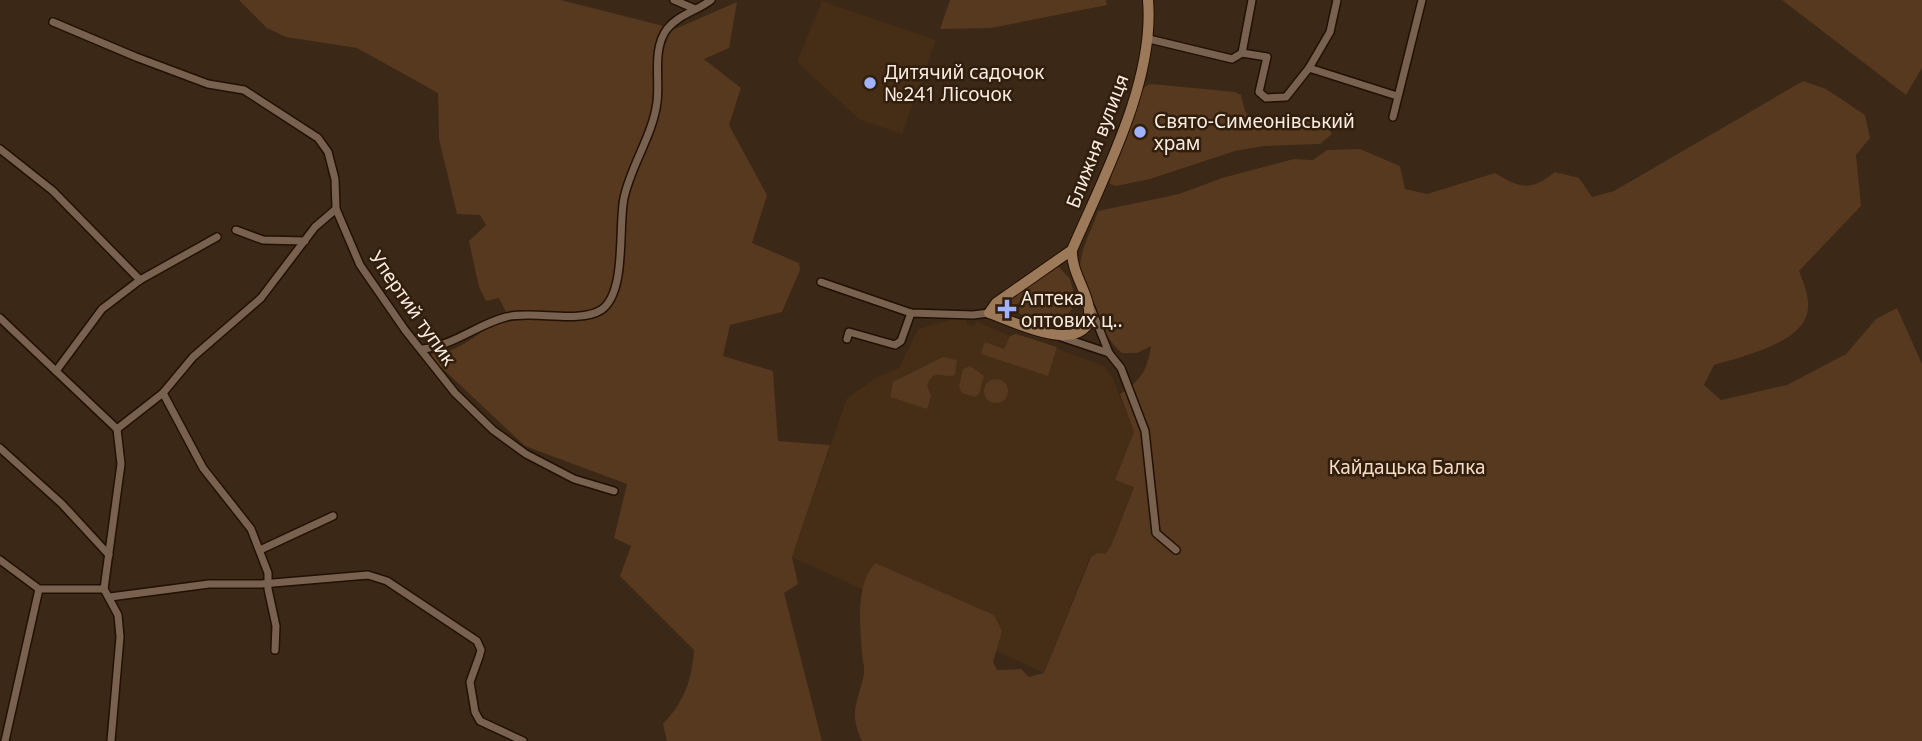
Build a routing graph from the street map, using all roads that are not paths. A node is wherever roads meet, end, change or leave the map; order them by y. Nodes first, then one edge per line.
1 (674, 0) edge
2 (711, 0) edge
3 (1148, 0) edge
4 (1252, 0) edge
5 (1337, 0) edge
6 (1422, 0) edge
7 (695, 9) junction
8 (53, 22) dead end
9 (1149, 39) junction
10 (1242, 53) junction
11 (1309, 68) junction
12 (1397, 96) junction
13 (1393, 117) dead end
14 (0, 149) edge
15 (336, 209) junction
16 (236, 230) dead end
17 (216, 237) dead end
18 (305, 242) junction
19 (1072, 250) junction
20 (140, 280) junction
21 (821, 282) dead end
22 (1088, 299) junction
23 (911, 313) junction
24 (989, 313) junction
25 (0, 318) edge
26 (1061, 337) junction
27 (846, 339) dead end
28 (422, 349) junction
29 (1109, 353) junction
30 (55, 371) junction
31 (163, 393) junction
32 (117, 429) junction
33 (0, 447) edge
34 (614, 491) dead end
35 (333, 516) dead end
36 (260, 550) junction
37 (1177, 550) dead end
38 (108, 555) junction
39 (0, 559) edge
40 (269, 582) junction
41 (39, 589) junction
42 (104, 589) junction
43 (110, 597) junction
44 (275, 650) dead end
45 (5, 741) edge
46 (111, 741) edge
47 (523, 741) edge

1 - 7 street
2 - 7 street
3 - 9 street, Ближня вулиця
4 - 10 street
5 - 11 street
6 - 12 street
7 - 28 street
8 - 15 street, Упертий тупик
9 - 10 street
9 - 19 street, Ближня вулиця
10 - 11 street
11 - 12 street
12 - 13 street
14 - 20 street
15 - 18 street
15 - 28 street, Упертий тупик
16 - 18 street
17 - 20 street
18 - 31 street
19 - 22 street
19 - 24 street
20 - 30 street
21 - 23 street
22 - 26 street
22 - 29 street
23 - 24 street
23 - 27 street
24 - 26 street
25 - 30 street
26 - 29 street
28 - 34 street, Упертий тупик
29 - 37 street
30 - 32 street
31 - 32 street
31 - 36 street
32 - 38 street
33 - 38 street
35 - 36 street
36 - 40 street
38 - 42 street
39 - 41 street
40 - 43 street
40 - 44 street
40 - 47 street
41 - 42 street
41 - 45 street
42 - 43 street
43 - 46 street

